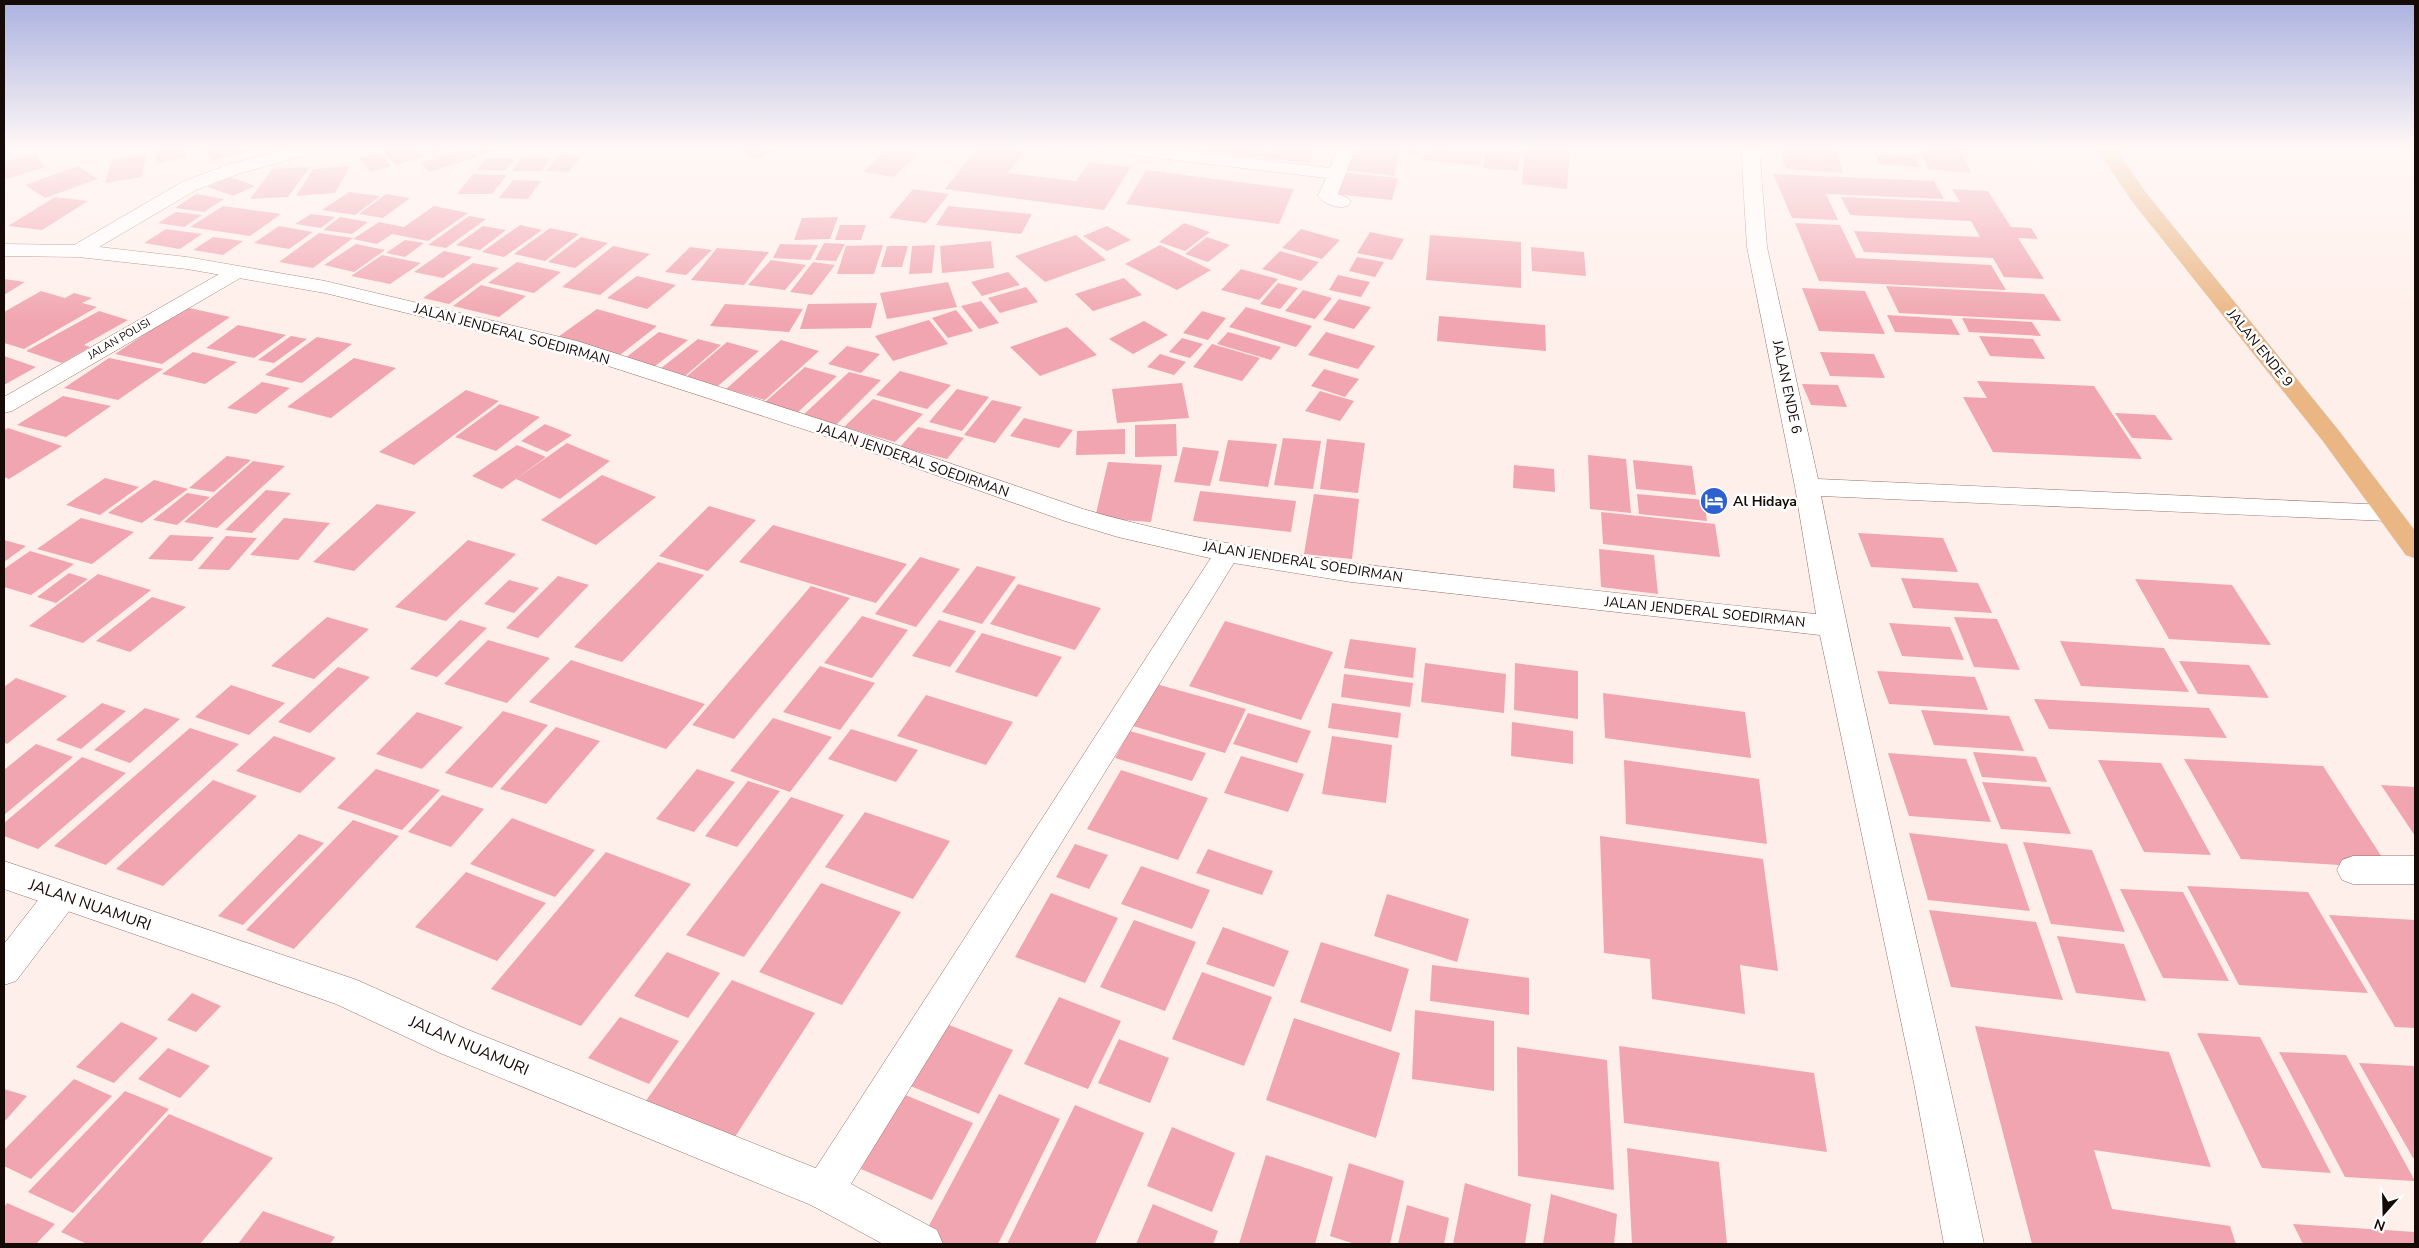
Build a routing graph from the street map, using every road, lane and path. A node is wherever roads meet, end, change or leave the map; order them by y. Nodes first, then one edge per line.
1 (156, 205) edge
2 (1755, 205) edge
3 (2146, 205) edge
4 (4, 250) edge
5 (78, 250) junction
6 (235, 273) junction
7 (4, 406) edge
8 (1808, 487) junction
9 (2387, 513) junction
10 (2415, 549) edge
11 (1226, 553) junction
12 (1832, 626) junction
13 (2353, 870) dead end
14 (2415, 870) edge
15 (4, 875) edge
16 (61, 896) junction
17 (4, 970) edge
18 (824, 1191) junction
19 (923, 1244) edge
20 (1964, 1244) edge

1 - 5 street
2 - 8 street, JALAN ENDE 6
3 - 9 highway, JALAN ENDE 9
4 - 5 street, JALAN JENDERAL SOEDIRMAN
5 - 6 street, JALAN JENDERAL SOEDIRMAN
6 - 7 street, JALAN POLISI
6 - 11 street, JALAN JENDERAL SOEDIRMAN
8 - 9 street
8 - 12 street, JALAN ENDE 6
9 - 10 highway, JALAN ENDE 9
11 - 12 street, JALAN JENDERAL SOEDIRMAN
11 - 18 street
12 - 20 street, JALAN ENDE 6
13 - 14 street
15 - 16 street, JALAN NUAMURI
16 - 17 street
16 - 18 street, JALAN NUAMURI
18 - 19 street, JALAN NUAMURI

